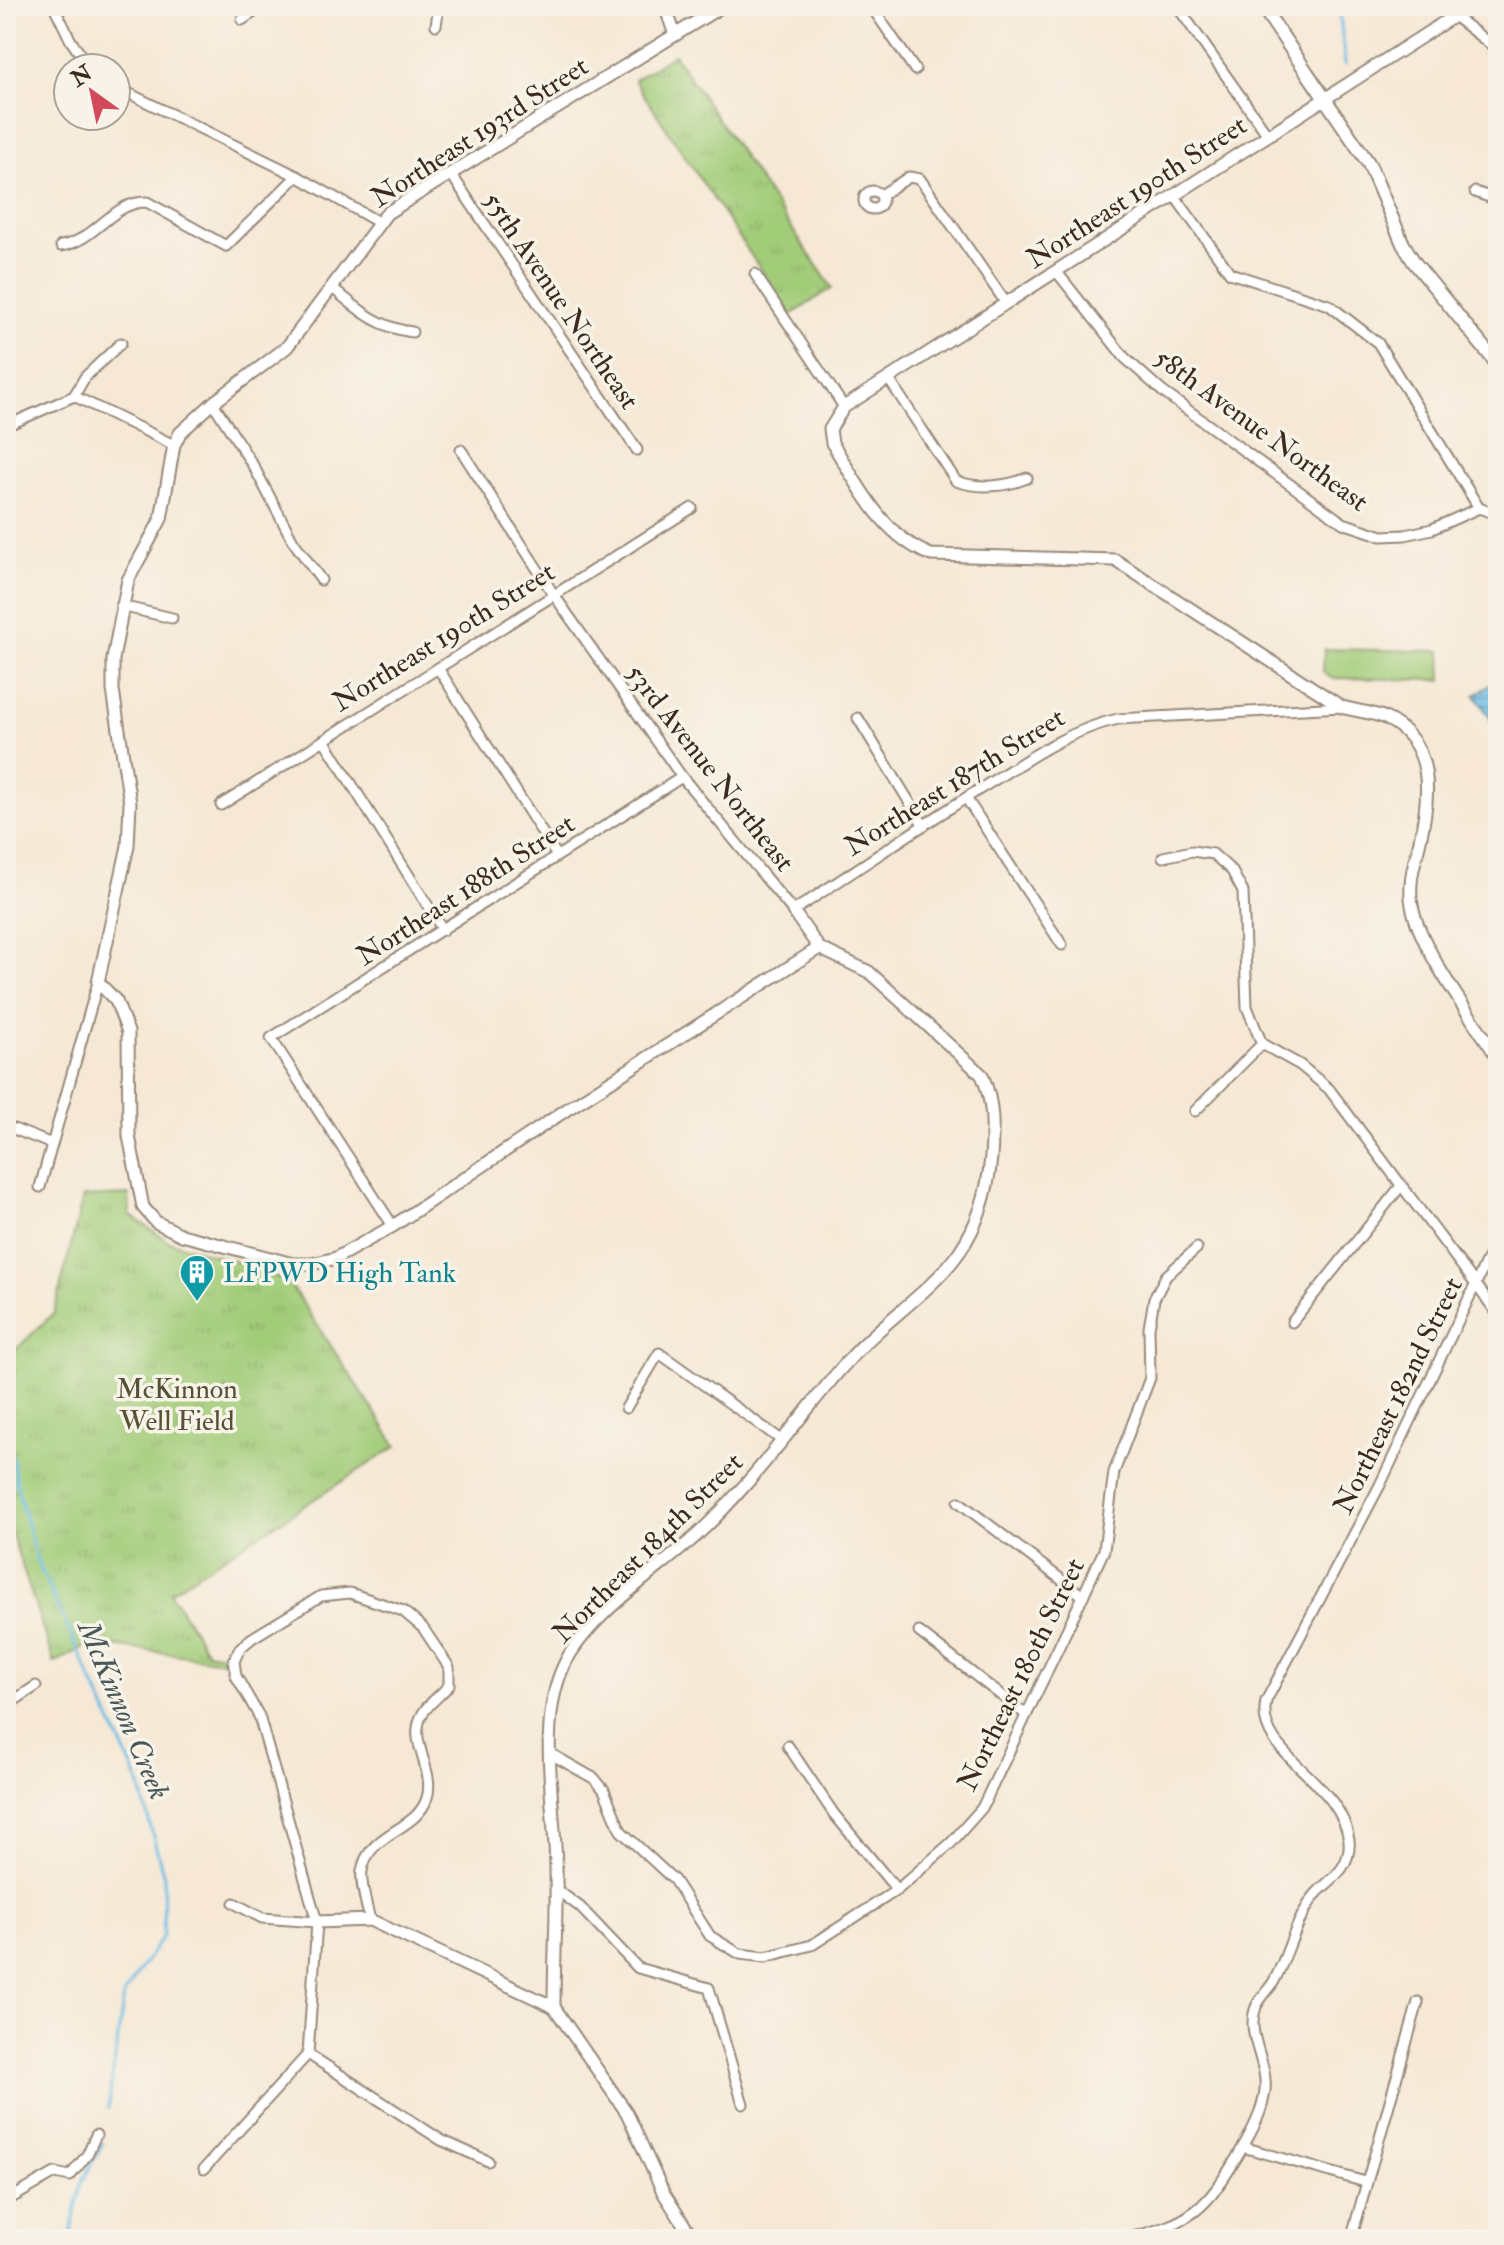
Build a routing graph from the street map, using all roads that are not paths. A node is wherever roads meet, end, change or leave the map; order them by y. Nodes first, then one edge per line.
1 (54, 6) edge
2 (263, 6) edge
3 (439, 6) edge
4 (665, 6) edge
5 (722, 6) edge
6 (871, 6) edge
7 (1177, 6) edge
8 (1262, 6) edge
9 (1454, 16) joint
10 (242, 20) dead end
11 (436, 25) dead end
12 (675, 35) junction
13 (1498, 50) edge
14 (81, 52) edge
15 (915, 70) dead end
16 (132, 95) edge
17 (1324, 98) junction
18 (1267, 134) junction
19 (451, 174) junction
20 (297, 176) junction
21 (1475, 192) dead end
22 (881, 195) dead end
23 (1174, 195) junction
24 (1498, 200) edge
25 (378, 222) junction
26 (61, 246) dead end
27 (1056, 271) junction
28 (755, 274) dead end
29 (334, 289) junction
30 (1006, 303) junction
31 (412, 332) dead end
32 (121, 343) dead end
33 (1498, 365) edge
34 (888, 378) junction
35 (74, 396) junction
36 (213, 403) junction
37 (844, 407) junction
38 (6, 426) edge
39 (174, 445) junction
40 (461, 450) dead end
41 (637, 450) dead end
42 (1027, 478) dead end
43 (692, 508) dead end
44 (1479, 508) junction
45 (1498, 515) edge
46 (321, 580) dead end
47 (554, 595) junction
48 (121, 606) junction
49 (172, 618) dead end
50 (438, 668) junction
51 (1342, 707) junction
52 (858, 718) dead end
53 (324, 740) junction
54 (682, 777) junction
55 (966, 798) junction
56 (221, 805) dead end
57 (924, 826) junction
58 (557, 856) junction
59 (1163, 857) dead end
60 (793, 911) junction
61 (443, 930) junction
62 (1062, 945) dead end
63 (819, 948) junction
64 (98, 982) junction
65 (1262, 1044) junction
66 (1498, 1058) edge
67 (975, 1064) joint
68 (1195, 1111) dead end
69 (6, 1126) edge
70 (52, 1144) junction
71 (40, 1187) dead end
72 (1400, 1187) junction
73 (393, 1226) junction
74 (1498, 1237) edge
75 (1197, 1248) dead end
76 (1475, 1287) junction
77 (1498, 1314) edge
78 (1292, 1322) dead end
79 (626, 1408) dead end
80 (783, 1441) junction
81 (959, 1502) dead end
82 (1083, 1596) junction
83 (919, 1632) dead end
84 (36, 1686) dead end
85 (6, 1706) edge
86 (1024, 1713) junction
87 (788, 1746) dead end
88 (551, 1754) junction
89 (557, 1890) junction
90 (897, 1890) junction
91 (234, 1903) dead end
92 (370, 1920) junction
93 (317, 1922) junction
94 (1418, 2002) dead end
95 (554, 2007) junction
96 (308, 2054) junction
97 (743, 2104) dead end
98 (96, 2135) dead end
99 (1243, 2147) junction
100 (488, 2161) dead end
101 (204, 2169) dead end
102 (1365, 2182) junction
103 (6, 2201) edge
104 (1150, 2236) edge
105 (693, 2239) edge
106 (1125, 2239) edge
107 (1351, 2239) edge

1 - 14 street
2 - 10 street
3 - 11 street
4 - 12 street
5 - 12 street, Northeast 193rd Street
6 - 15 street
7 - 18 street
8 - 17 main road
9 - 13 street
9 - 17 street, Northeast 190th Street
12 - 19 street, Northeast 193rd Street
16 - 20 street
17 - 18 street, Northeast 190th Street
17 - 33 main road
18 - 23 street, Northeast 190th Street
19 - 25 street, Northeast 193rd Street
19 - 41 street, 55th Avenue Northeast
20 - 25 street
20 - 26 street
21 - 24 street
22 - 30 street
23 - 27 street, Northeast 190th Street
23 - 44 street
25 - 29 street, Northeast 193rd Street
27 - 30 street, Northeast 190th Street
27 - 44 street, 58th Avenue Northeast
28 - 37 street
29 - 31 street
29 - 36 street, Northeast 193rd Street
30 - 34 street, Northeast 190th Street
32 - 35 street
34 - 37 street, Northeast 190th Street
34 - 42 street
35 - 38 street
35 - 39 street
36 - 39 street, Northeast 193rd Street
36 - 46 street
37 - 51 street
39 - 48 street, Northeast 193rd Street
40 - 47 street, 53rd Avenue Northeast
43 - 47 street, Northeast 190th Street
44 - 45 street
47 - 50 street, Northeast 190th Street
47 - 54 street, 53rd Avenue Northeast
48 - 49 street
48 - 64 street, Northeast 193rd Street
50 - 53 street, Northeast 190th Street
50 - 58 street
51 - 55 street, Northeast 187th Street
51 - 66 street
52 - 57 street
53 - 56 street, Northeast 190th Street
53 - 61 street
54 - 58 street, Northeast 188th Street
54 - 60 street, 53rd Avenue Northeast
55 - 57 street, Northeast 187th Street
55 - 62 street
57 - 60 street, Northeast 187th Street
58 - 61 street, Northeast 188th Street
59 - 65 street
60 - 63 street, 53rd Avenue Northeast
61 - 73 street, Northeast 188th Street
63 - 67 street, 53rd Avenue Northeast
63 - 73 street
64 - 70 street
64 - 73 street
65 - 68 street
65 - 72 street
67 - 80 street, Northeast 184th Street
69 - 70 street
70 - 71 street
72 - 76 street
72 - 78 street
74 - 76 street, Northeast 182nd Street
75 - 82 street, Northeast 180th Street
76 - 77 street
76 - 99 street, Northeast 182nd Street
79 - 80 street
80 - 88 street, Northeast 184th Street
81 - 82 street
82 - 86 street, Northeast 180th Street
83 - 86 street
84 - 85 street
86 - 90 street, Northeast 180th Street
87 - 90 street
88 - 89 street, Northeast 184th Street
88 - 90 street, Northeast 180th Street
89 - 95 street, Northeast 184th Street
89 - 97 street
91 - 93 street
92 - 93 street
92 - 93 street
92 - 95 street
93 - 96 street
94 - 102 street
95 - 105 street
96 - 100 street
96 - 101 street
98 - 103 street
99 - 102 street
99 - 104 street, Northeast 182nd Street
102 - 107 street
104 - 106 street, Northeast 182nd Street

